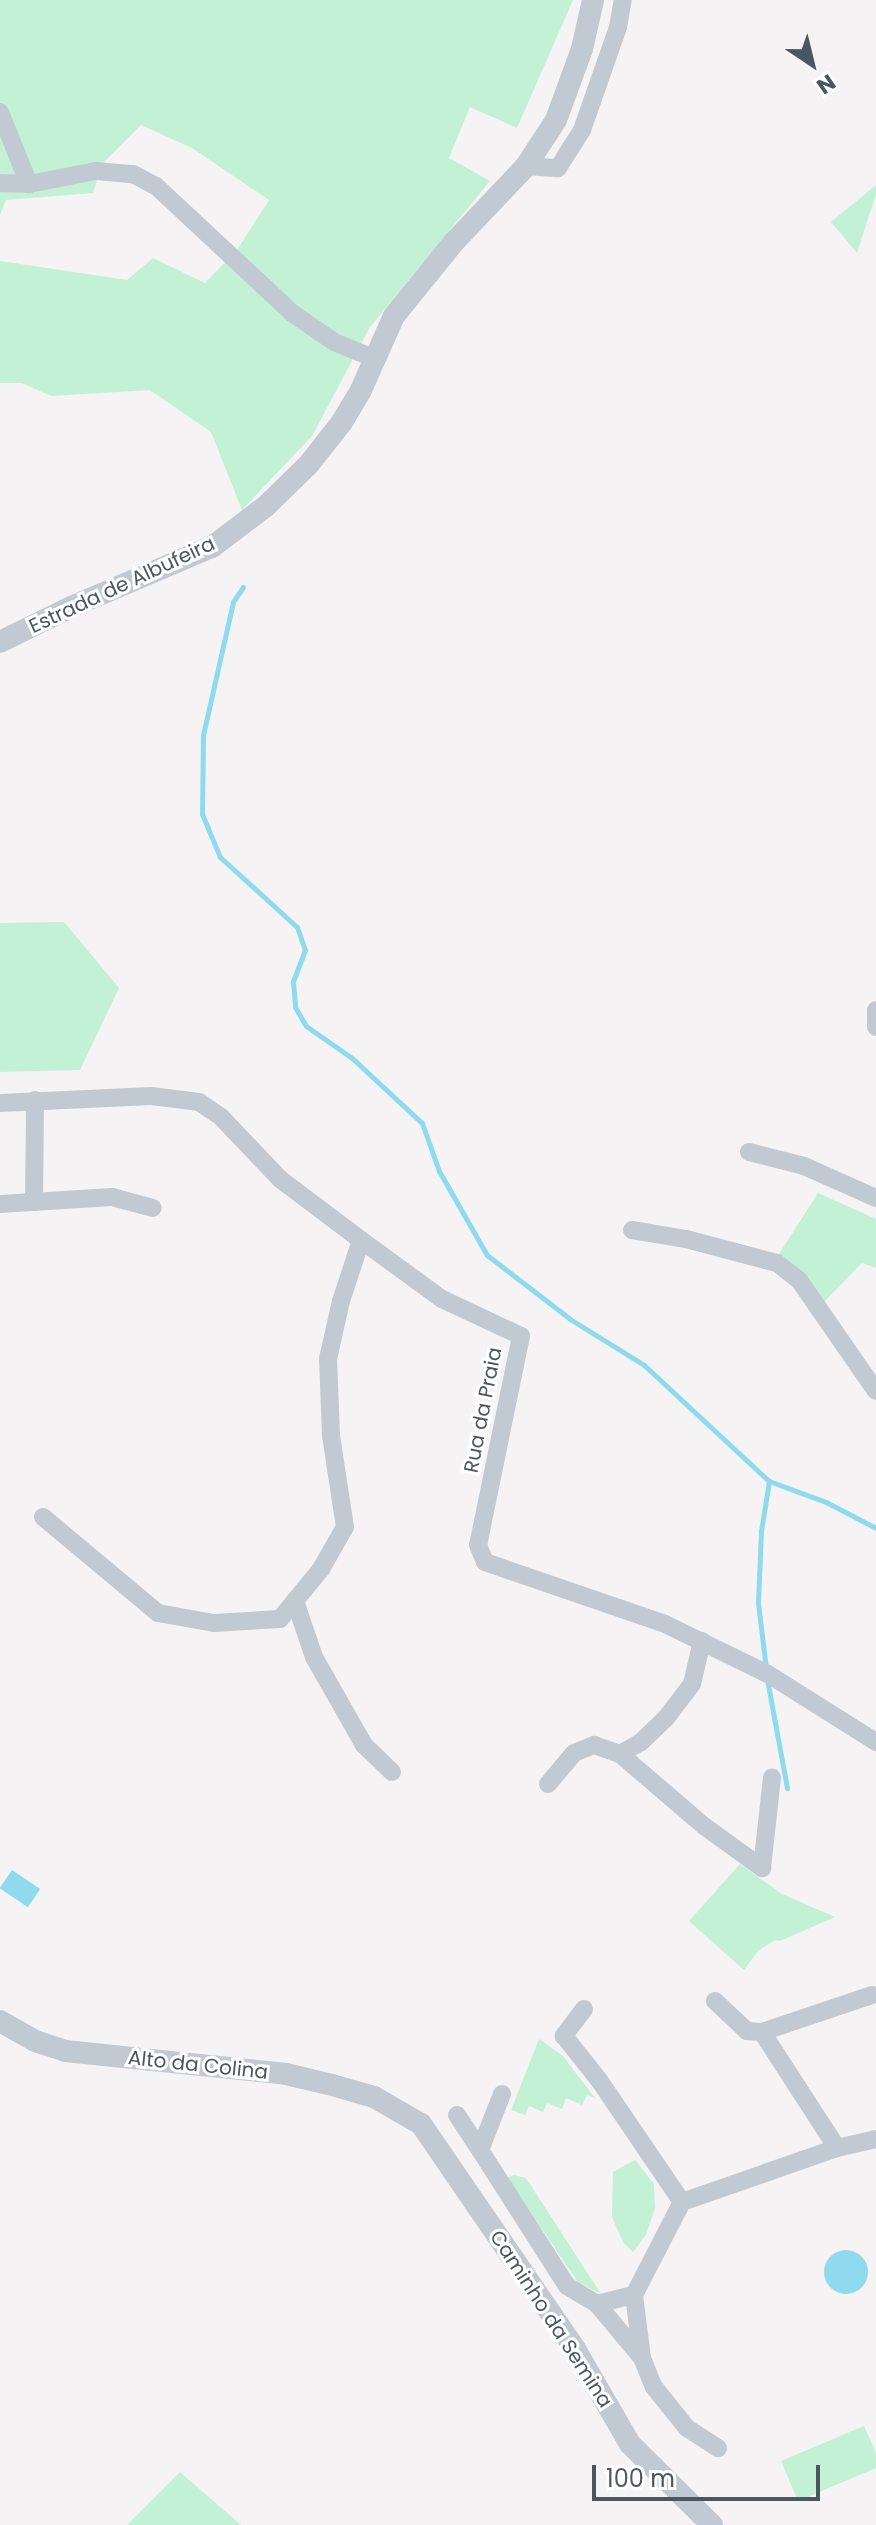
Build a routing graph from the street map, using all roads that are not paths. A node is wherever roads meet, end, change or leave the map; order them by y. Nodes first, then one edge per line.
1 (593, 0) edge
2 (623, 0) edge
3 (0, 112) edge
4 (526, 166) junction
5 (0, 183) edge
6 (29, 184) junction
7 (373, 358) junction
8 (0, 642) edge
9 (876, 1010) edge
10 (876, 1027) edge
11 (35, 1100) junction
12 (0, 1103) edge
13 (749, 1152) dead end
14 (873, 1189) edge
15 (34, 1202) junction
16 (0, 1204) edge
17 (153, 1208) dead end
18 (632, 1230) dead end
19 (361, 1240) junction
20 (876, 1391) edge
21 (43, 1517) dead end
22 (295, 1601) junction
23 (702, 1641) junction
24 (876, 1742) edge
25 (620, 1754) junction
26 (392, 1772) dead end
27 (772, 1778) dead end
28 (548, 1784) dead end
29 (872, 1995) dead end
30 (715, 2001) dead end
31 (584, 2009) dead end
32 (0, 2021) edge
33 (762, 2032) junction
34 (502, 2094) dead end
35 (397, 2108) joint
36 (457, 2115) dead end
37 (876, 2139) edge
38 (837, 2148) junction
39 (480, 2150) junction
40 (682, 2202) junction
41 (634, 2295) junction
42 (597, 2304) junction
43 (642, 2358) junction
44 (718, 2448) dead end
45 (712, 2525) edge

1 - 4 street, Estrada de Albufeira
2 - 4 street
3 - 6 street
4 - 7 street, Estrada de Albufeira
5 - 6 street
6 - 7 street
7 - 8 street, Estrada de Albufeira
9 - 10 street
11 - 12 street, Rua da Praia
11 - 15 street
11 - 19 street, Rua da Praia
13 - 14 street
15 - 16 street
15 - 17 street
18 - 20 street
19 - 22 street
19 - 23 street, Rua da Praia
21 - 22 street
22 - 26 street
23 - 24 street, Rua da Praia
23 - 25 street
25 - 27 street
25 - 28 street
29 - 33 street
30 - 33 street
31 - 40 street
32 - 35 street, Alto da Colina
33 - 38 street
34 - 39 street
35 - 45 street, Caminho da Semina
36 - 39 street
37 - 38 street
38 - 40 street
39 - 42 street
40 - 41 street
41 - 42 street
41 - 43 street
42 - 43 street
43 - 44 street

